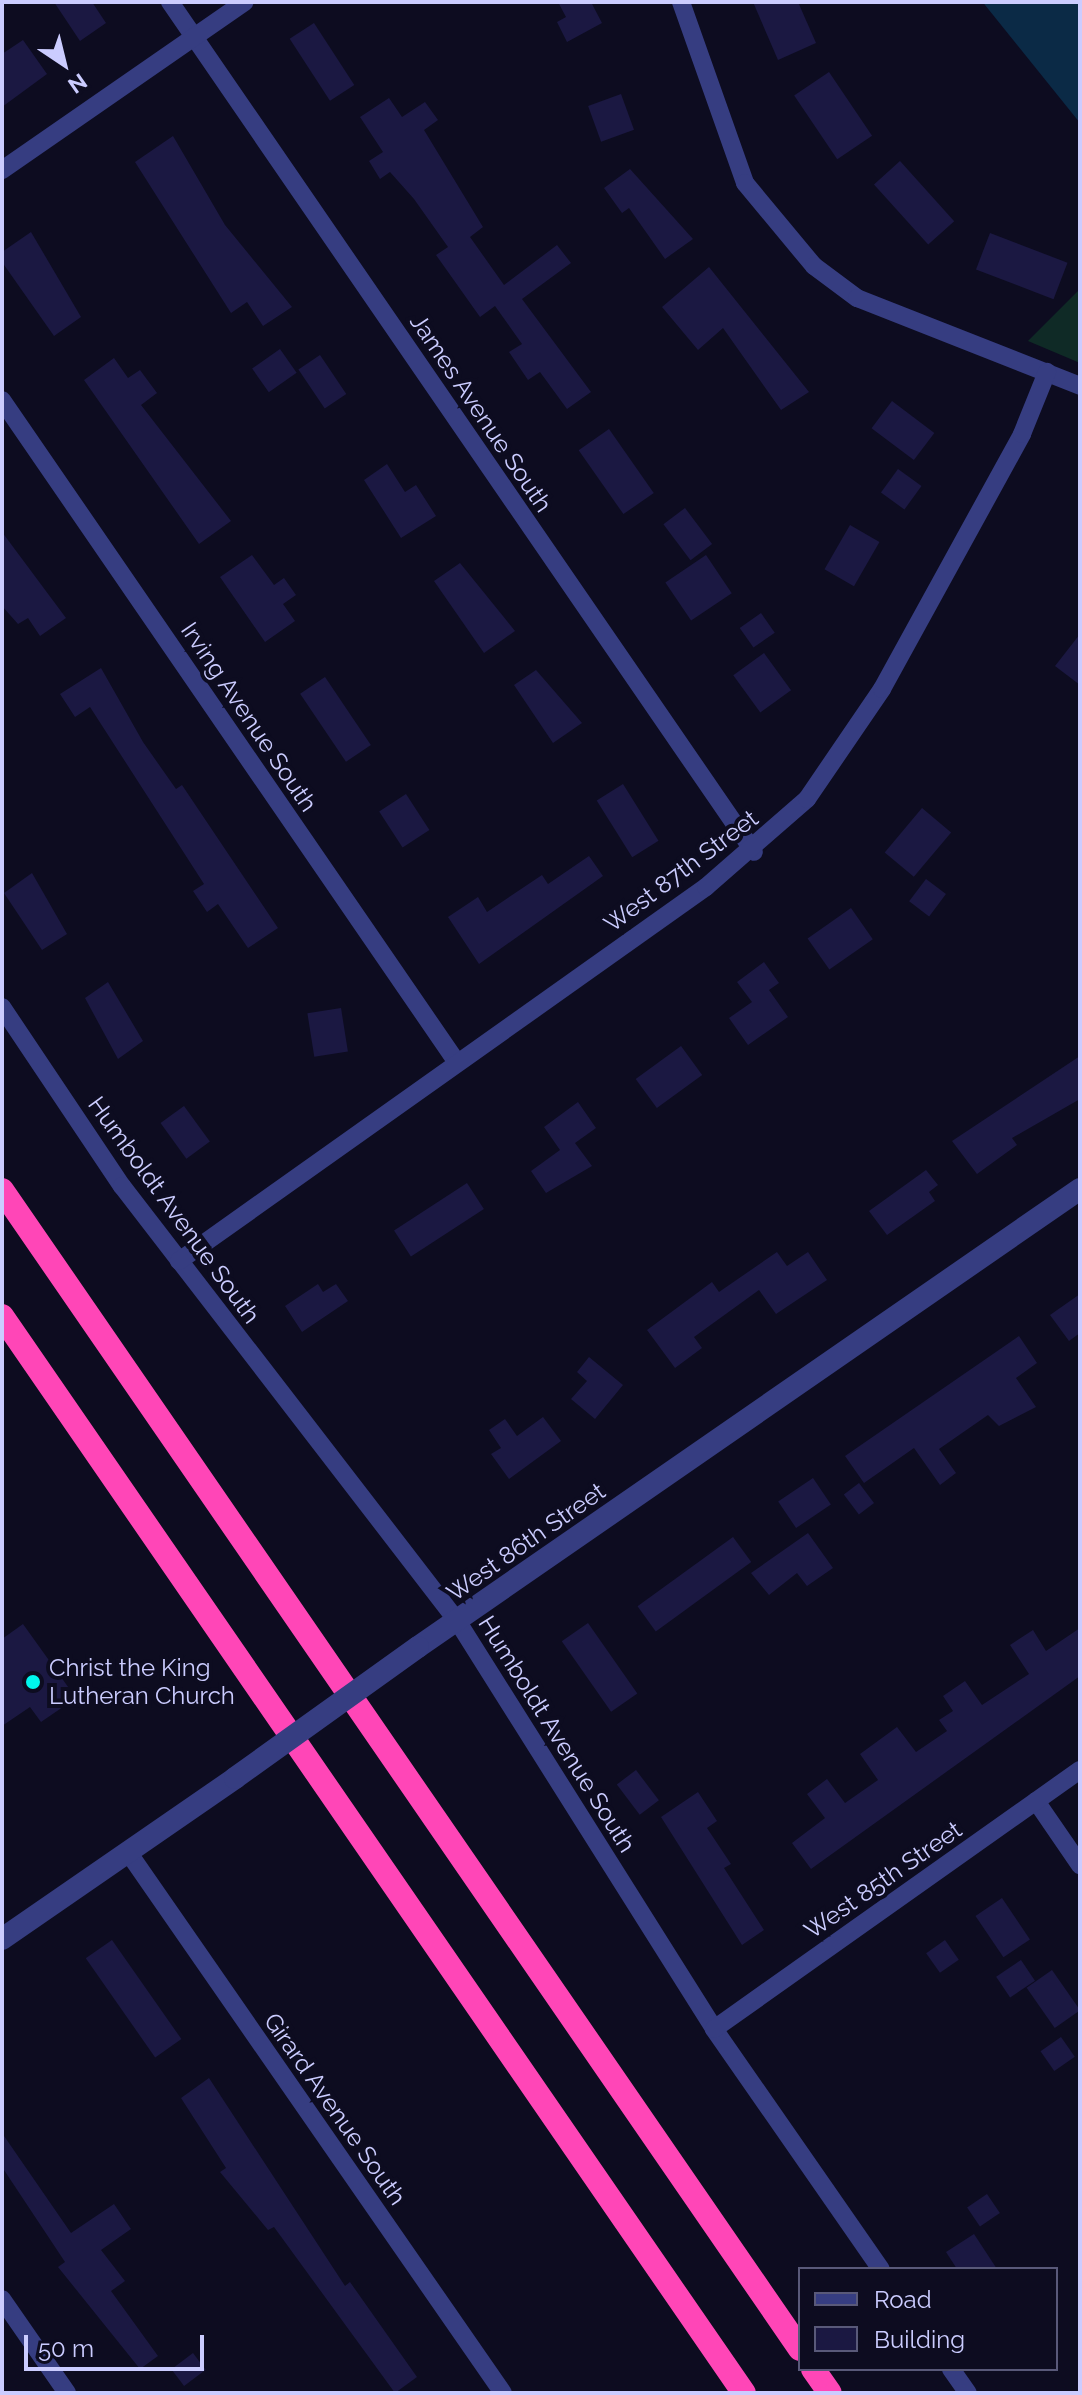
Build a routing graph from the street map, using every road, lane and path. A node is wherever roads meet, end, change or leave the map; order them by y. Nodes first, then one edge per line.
1 (170, 2) edge
2 (245, 2) edge
3 (681, 2) edge
4 (194, 37) junction
5 (2, 170) edge
6 (1047, 372) junction
7 (1080, 386) edge
8 (2, 400) edge
9 (754, 852) junction
10 (2, 1007) edge
11 (456, 1061) junction
12 (1080, 1189) edge
13 (2, 1190) edge
14 (179, 1261) junction
15 (2, 1316) edge
16 (458, 1622) junction
17 (1080, 1770) edge
18 (1036, 1801) junction
19 (128, 1852) junction
20 (1080, 1865) edge
21 (2, 1939) edge
22 (714, 2029) junction
23 (880, 2267) edge
24 (2, 2299) edge
25 (798, 2346) edge
26 (814, 2371) edge
27 (952, 2371) edge
28 (67, 2393) edge
29 (503, 2393) edge
30 (744, 2393) edge
31 (830, 2393) edge
32 (968, 2393) edge

1 - 4 street, James Avenue South
2 - 4 street
3 - 6 street
4 - 5 street
4 - 9 street, James Avenue South
6 - 7 street
6 - 9 street, West 87th Street
8 - 11 street, Irving Avenue South
9 - 11 street, West 87th Street
10 - 14 street, Humboldt Avenue South
11 - 14 street, West 87th Street
12 - 16 street, West 86th Street
13 - 25 highway
14 - 16 street, Humboldt Avenue South
15 - 30 highway
16 - 19 street, West 86th Street, bridge
16 - 22 street, Humboldt Avenue South
17 - 18 street, West 85th Street
18 - 20 street
18 - 22 street, West 85th Street
19 - 21 street, West 86th Street
19 - 29 street, Girard Avenue South
22 - 23 street, Humboldt Avenue South
24 - 28 street
26 - 31 highway
27 - 32 street

